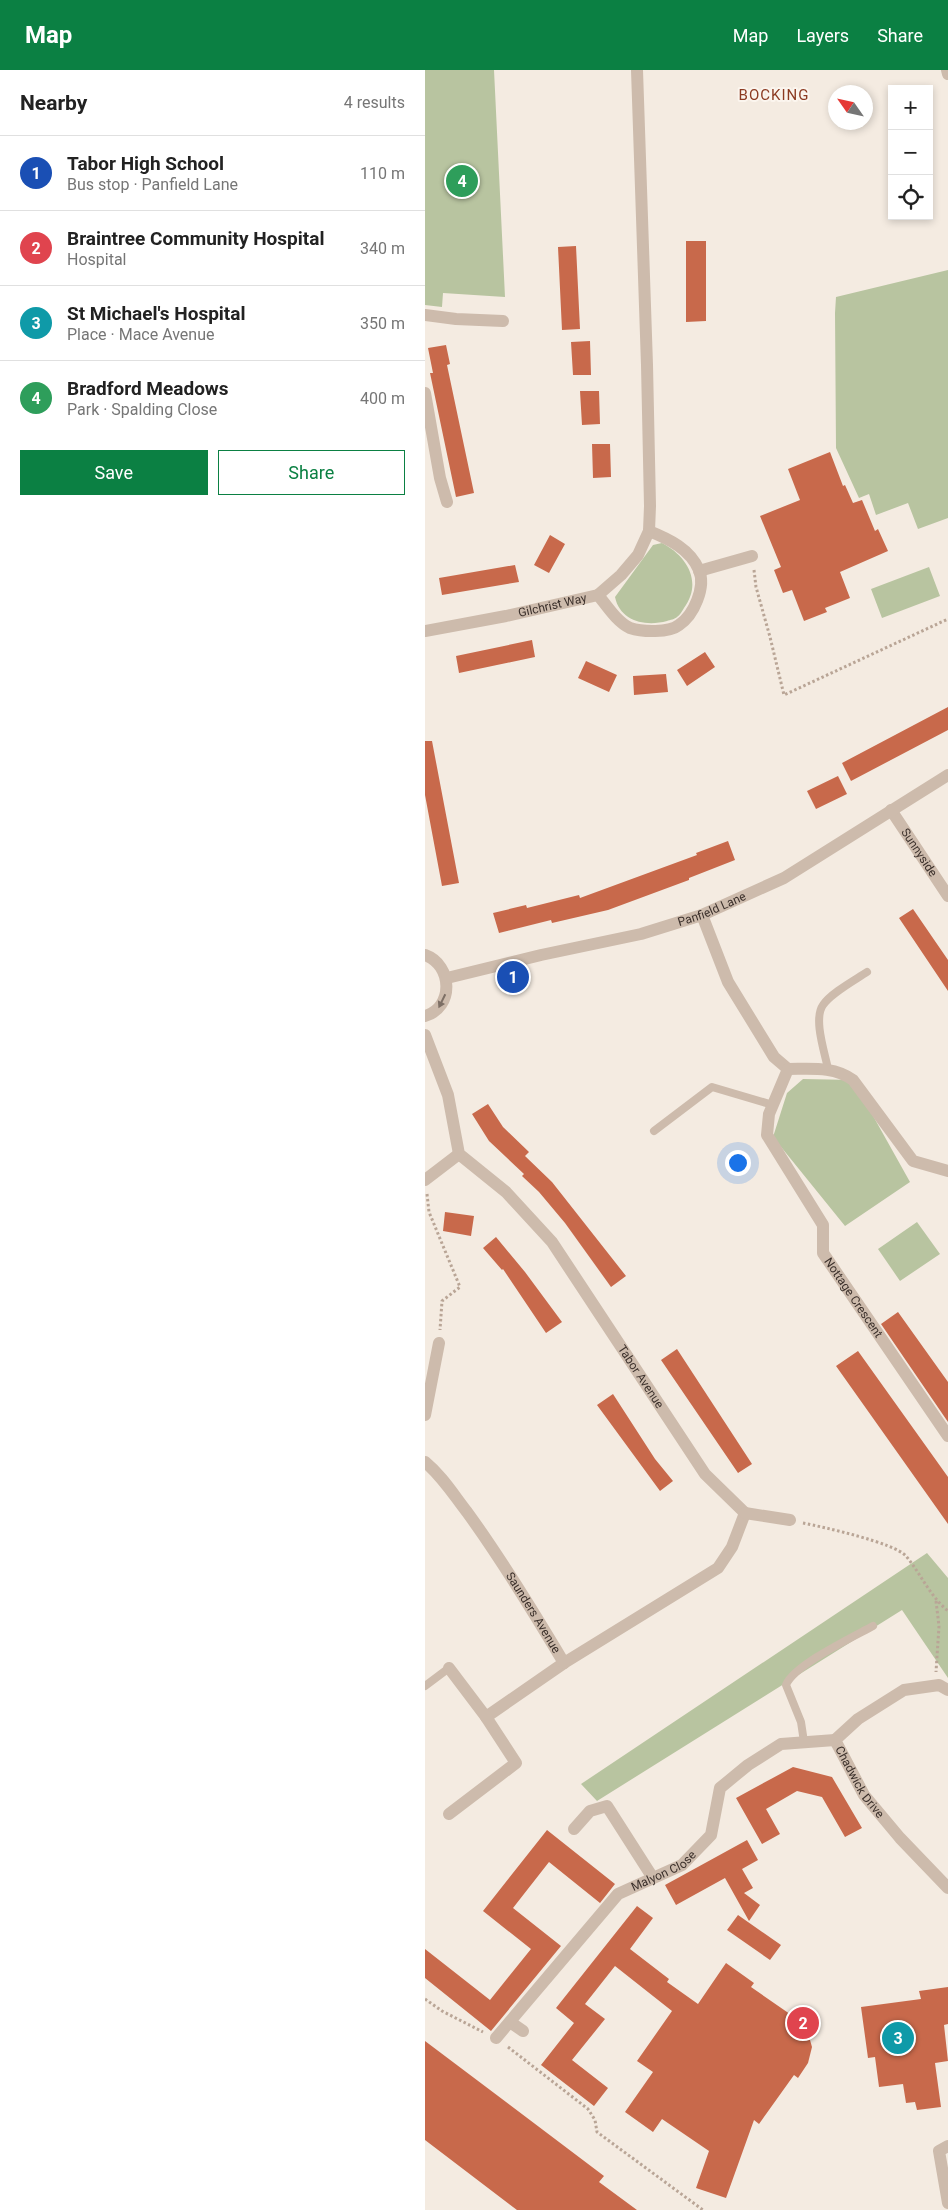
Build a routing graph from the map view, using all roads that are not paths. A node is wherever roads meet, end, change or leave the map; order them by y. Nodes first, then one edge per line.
1 (637, 70) edge
2 (947, 70) edge
3 (948, 74) edge
4 (425, 315) edge
5 (503, 321) dead end
6 (425, 393) edge
7 (447, 502) dead end
8 (649, 531) junction
9 (752, 556) road end
10 (699, 571) junction
11 (598, 595) junction
12 (425, 631) edge
13 (948, 775) edge
14 (891, 810) junction
15 (948, 896) edge
16 (702, 915) junction
17 (425, 955) edge
18 (867, 972) dead end
19 (447, 978) junction
20 (425, 1016) edge
21 (425, 1035) edge
22 (788, 1069) junction
23 (828, 1069) junction
24 (773, 1105) junction
25 (653, 1131) dead end
26 (459, 1154) junction
27 (948, 1172) edge
28 (426, 1186) edge
29 (439, 1343) road end
30 (425, 1415) edge
31 (948, 1436) edge
32 (425, 1462) edge
33 (745, 1514) junction
34 (790, 1520) road end
35 (873, 1626) dead end
36 (564, 1663) junction
37 (449, 1668) joint
38 (425, 1686) edge
39 (944, 1688) edge
40 (486, 1717) junction
41 (835, 1740) junction
42 (804, 1742) junction
43 (449, 1814) dead end
44 (574, 1829) dead end
45 (653, 1878) junction
46 (948, 1888) edge
47 (510, 2022) junction
48 (523, 2031) dead end
49 (496, 2038) road end
50 (948, 2146) edge
51 (948, 2203) edge

1 - 8 street
2 - 3 street
4 - 5 street
6 - 7 street
8 - 10 street
8 - 11 street, Gilchrist Way
9 - 10 street
10 - 11 street
11 - 12 street, Gilchrist Way
13 - 14 street, Panfield Lane
14 - 15 street, Sunnyside
14 - 16 street, Panfield Lane
16 - 19 street, Panfield Lane
16 - 22 street
17 - 19 street
18 - 23 lane
19 -> 20 street
21 - 26 street
22 - 23 street
22 - 24 street, Nottage Crescent
23 - 27 street
24 - 25 lane
24 - 31 street, Nottage Crescent
26 - 28 street
26 - 33 street, Tabor Avenue
29 - 30 street
32 - 36 street, Saunders Avenue
33 - 34 street
33 - 36 street
35 - 42 lane
36 - 40 street, Saunders Avenue
37 - 38 lane
37 - 40 street
39 - 41 street, Chadwick Drive
40 - 43 street
41 - 42 street, Malyon Close
41 - 46 street, Chadwick Drive
42 - 45 street, Malyon Close
44 - 45 street
45 - 47 street, Malyon Close
47 - 48 street
47 - 49 street, Malyon Close
50 - 51 street

